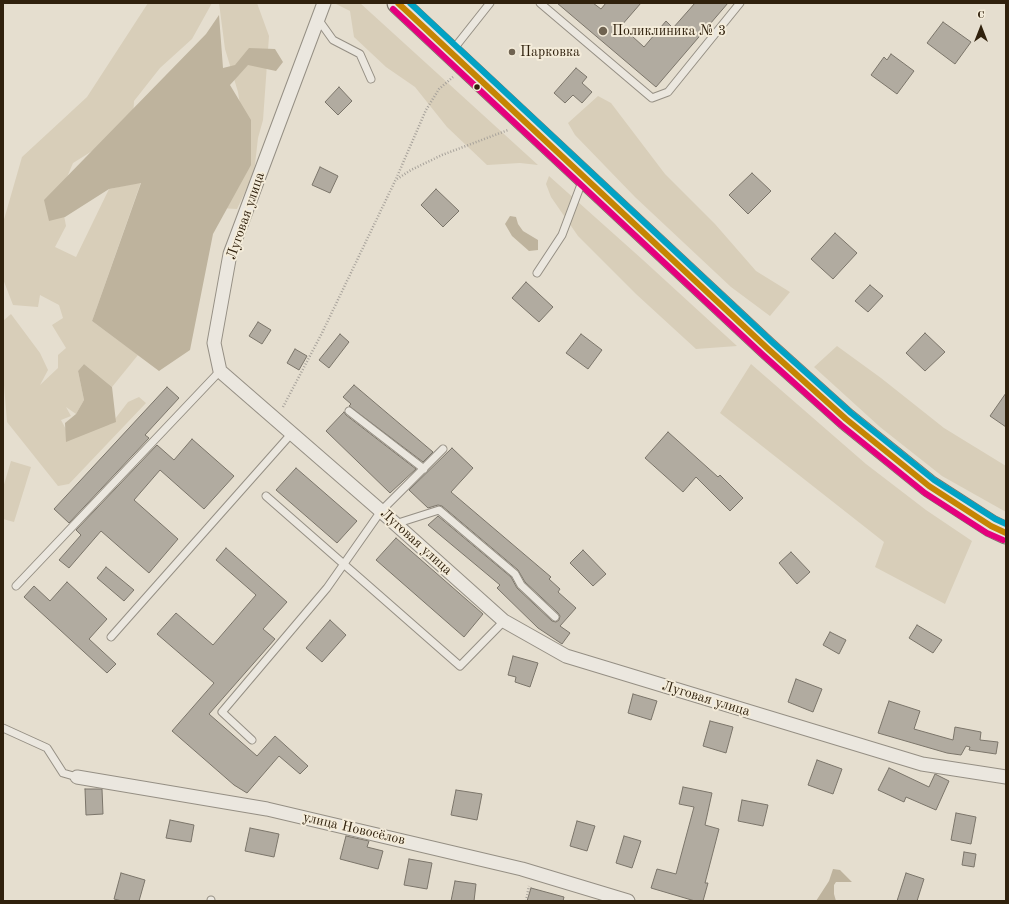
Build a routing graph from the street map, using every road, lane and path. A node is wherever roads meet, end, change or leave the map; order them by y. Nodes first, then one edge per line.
1 (324, 3) edge
2 (398, 3) edge
3 (490, 3) edge
4 (540, 3) edge
5 (740, 3) edge
6 (318, 19) junction
7 (458, 59) junction
8 (371, 79) dead end
9 (527, 124) junction
10 (584, 177) junction
11 (396, 179) junction
12 (537, 273) dead end
13 (220, 371) junction
14 (349, 411) dead end
15 (276, 420) junction
16 (292, 434) junction
17 (443, 449) dead end
18 (424, 469) junction
19 (266, 496) dead end
20 (381, 511) junction
21 (396, 524) junction
22 (1006, 533) edge
23 (344, 564) junction
24 (16, 586) dead end
25 (555, 617) dead end
26 (504, 621) junction
27 (111, 637) dead end
28 (3, 728) edge
29 (252, 740) dead end
30 (77, 777) joint
31 (1006, 777) edge
32 (628, 901) edge

1 - 6 street, Луговая улица
2 - 7 main road
3 - 7 lane
4 - 5 lane
6 - 8 lane
6 - 13 street, Луговая улица
7 - 9 main road
7 - 11 path
9 - 10 main road
9 - 11 path
10 - 12 lane
10 - 22 main road
11 - 15 path
13 - 15 street, Луговая улица
13 - 24 lane
14 - 18 lane
15 - 16 street, Луговая улица
16 - 20 street, Луговая улица
16 - 27 lane
17 - 18 lane
18 - 20 lane
19 - 23 lane
20 - 21 street, Луговая улица
20 - 23 lane
21 - 25 lane
21 - 26 street, Луговая улица
23 - 26 lane
23 - 29 lane
26 - 31 street, Луговая улица
28 - 30 lane
30 - 32 street, улица Новосёлов

